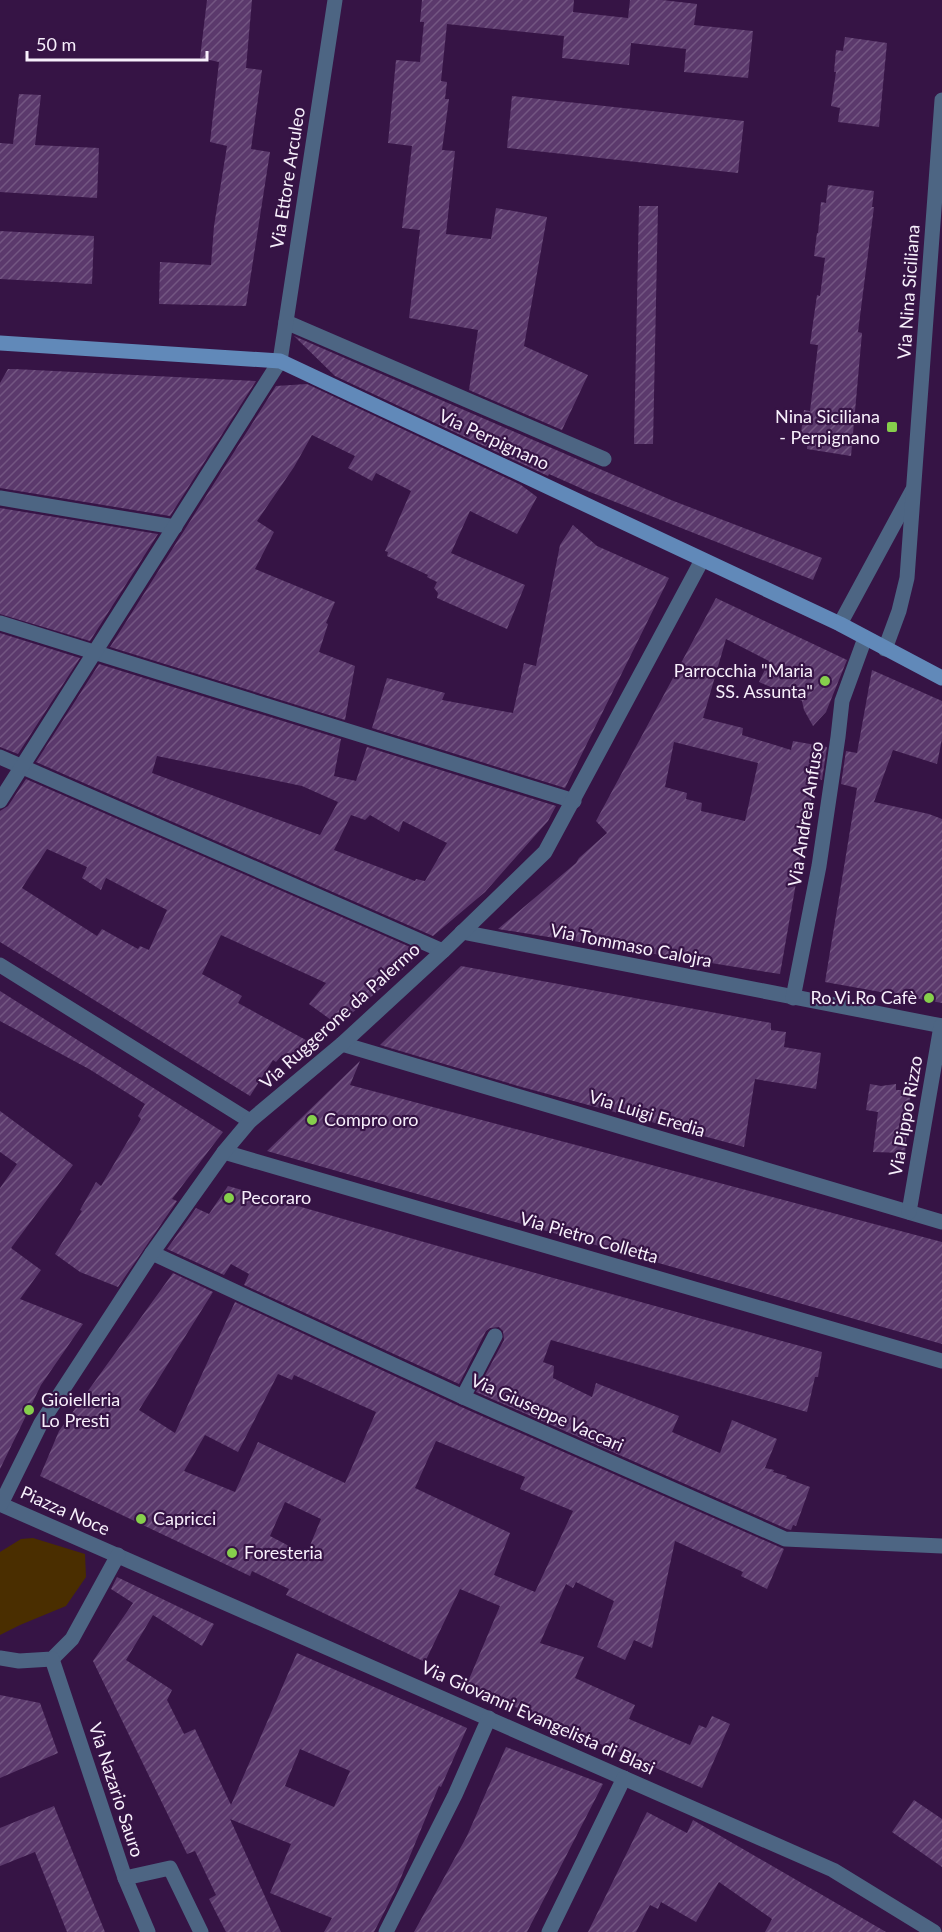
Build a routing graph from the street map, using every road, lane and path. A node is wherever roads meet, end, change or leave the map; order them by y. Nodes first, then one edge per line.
1 (335, 0) edge
2 (942, 100) edge
3 (286, 322) junction
4 (1, 346) edge
5 (280, 361) junction
6 (604, 459) dead end
7 (915, 486) junction
8 (0, 498) edge
9 (175, 527) junction
10 (702, 560) junction
11 (0, 622) edge
12 (840, 624) junction
13 (865, 638) junction
14 (885, 649) junction
15 (96, 652) junction
16 (942, 678) edge
17 (0, 757) edge
18 (22, 767) junction
19 (0, 801) edge
20 (574, 801) junction
21 (462, 932) junction
22 (443, 951) junction
23 (0, 965) edge
24 (793, 998) junction
25 (941, 1026) edge
26 (342, 1044) junction
27 (250, 1121) junction
28 (224, 1152) junction
29 (909, 1212) junction
30 (942, 1222) edge
31 (152, 1253) junction
32 (495, 1336) dead end
33 (942, 1361) edge
34 (463, 1397) junction
35 (1, 1504) edge
36 (942, 1546) edge
37 (118, 1555) junction
38 (0, 1658) edge
39 (52, 1659) junction
40 (489, 1718) junction
41 (624, 1778) junction
42 (125, 1878) junction
43 (148, 1932) edge
44 (201, 1932) edge
45 (387, 1932) edge
46 (549, 1932) edge
47 (934, 1932) edge

1 - 3 street, Via Ettore Arculeo
2 - 7 street, Via Nina Siciliana
3 - 5 street, Via Ettore Arculeo
3 - 6 street
4 - 5 street, Via Perpignano
5 - 9 street
5 - 10 street, Via Perpignano
7 - 12 street, Via Nina Siciliana
7 - 14 street, Via Nina Siciliana
8 - 9 street
9 - 15 street
10 - 12 street, Via Perpignano
10 - 20 street, Via Ruggerone da Palermo
11 - 15 street
12 - 13 street, Via Perpignano
13 - 14 street, Via Perpignano
13 - 24 street, Via Andrea Anfuso
14 - 16 street, Via Perpignano
15 - 18 street
15 - 20 street
17 - 18 street
18 - 19 street
18 - 22 street
20 - 21 street, Via Ruggerone da Palermo
21 - 22 street, Via Ruggerone da Palermo
21 - 24 street, Via Tommaso Calojra
22 - 26 street, Via Ruggerone da Palermo
23 - 27 street
24 - 25 street, Via Tommaso Calojra
25 - 29 street, Via Pippo Rizzo
26 - 27 street, Via Ruggerone da Palermo
26 - 29 street, Via Luigi Eredia
27 - 28 street, Via Ruggerone da Palermo
28 - 31 street, Via Ruggerone da Palermo
28 - 33 street, Via Pietro Colletta
29 - 30 street, Via Luigi Eredia
31 - 34 street, Via Giuseppe Vaccari
31 - 35 street, Via Ruggerone da Palermo
32 - 34 street
34 - 36 street, Via Giuseppe Vaccari
35 - 37 street, Piazza Noce
37 - 39 street, Piazza Noce
37 - 40 street, Via Giovanni Evangelista di Blasi
38 - 39 street
39 - 42 street, Via Nazario Sauro
40 - 41 street, Via Giovanni Evangelista di Blasi
40 - 45 street
41 - 46 street
41 - 47 street, Via Giovanni Evangelista di Blasi
42 - 43 street, Via Nazario Sauro
42 - 44 street

